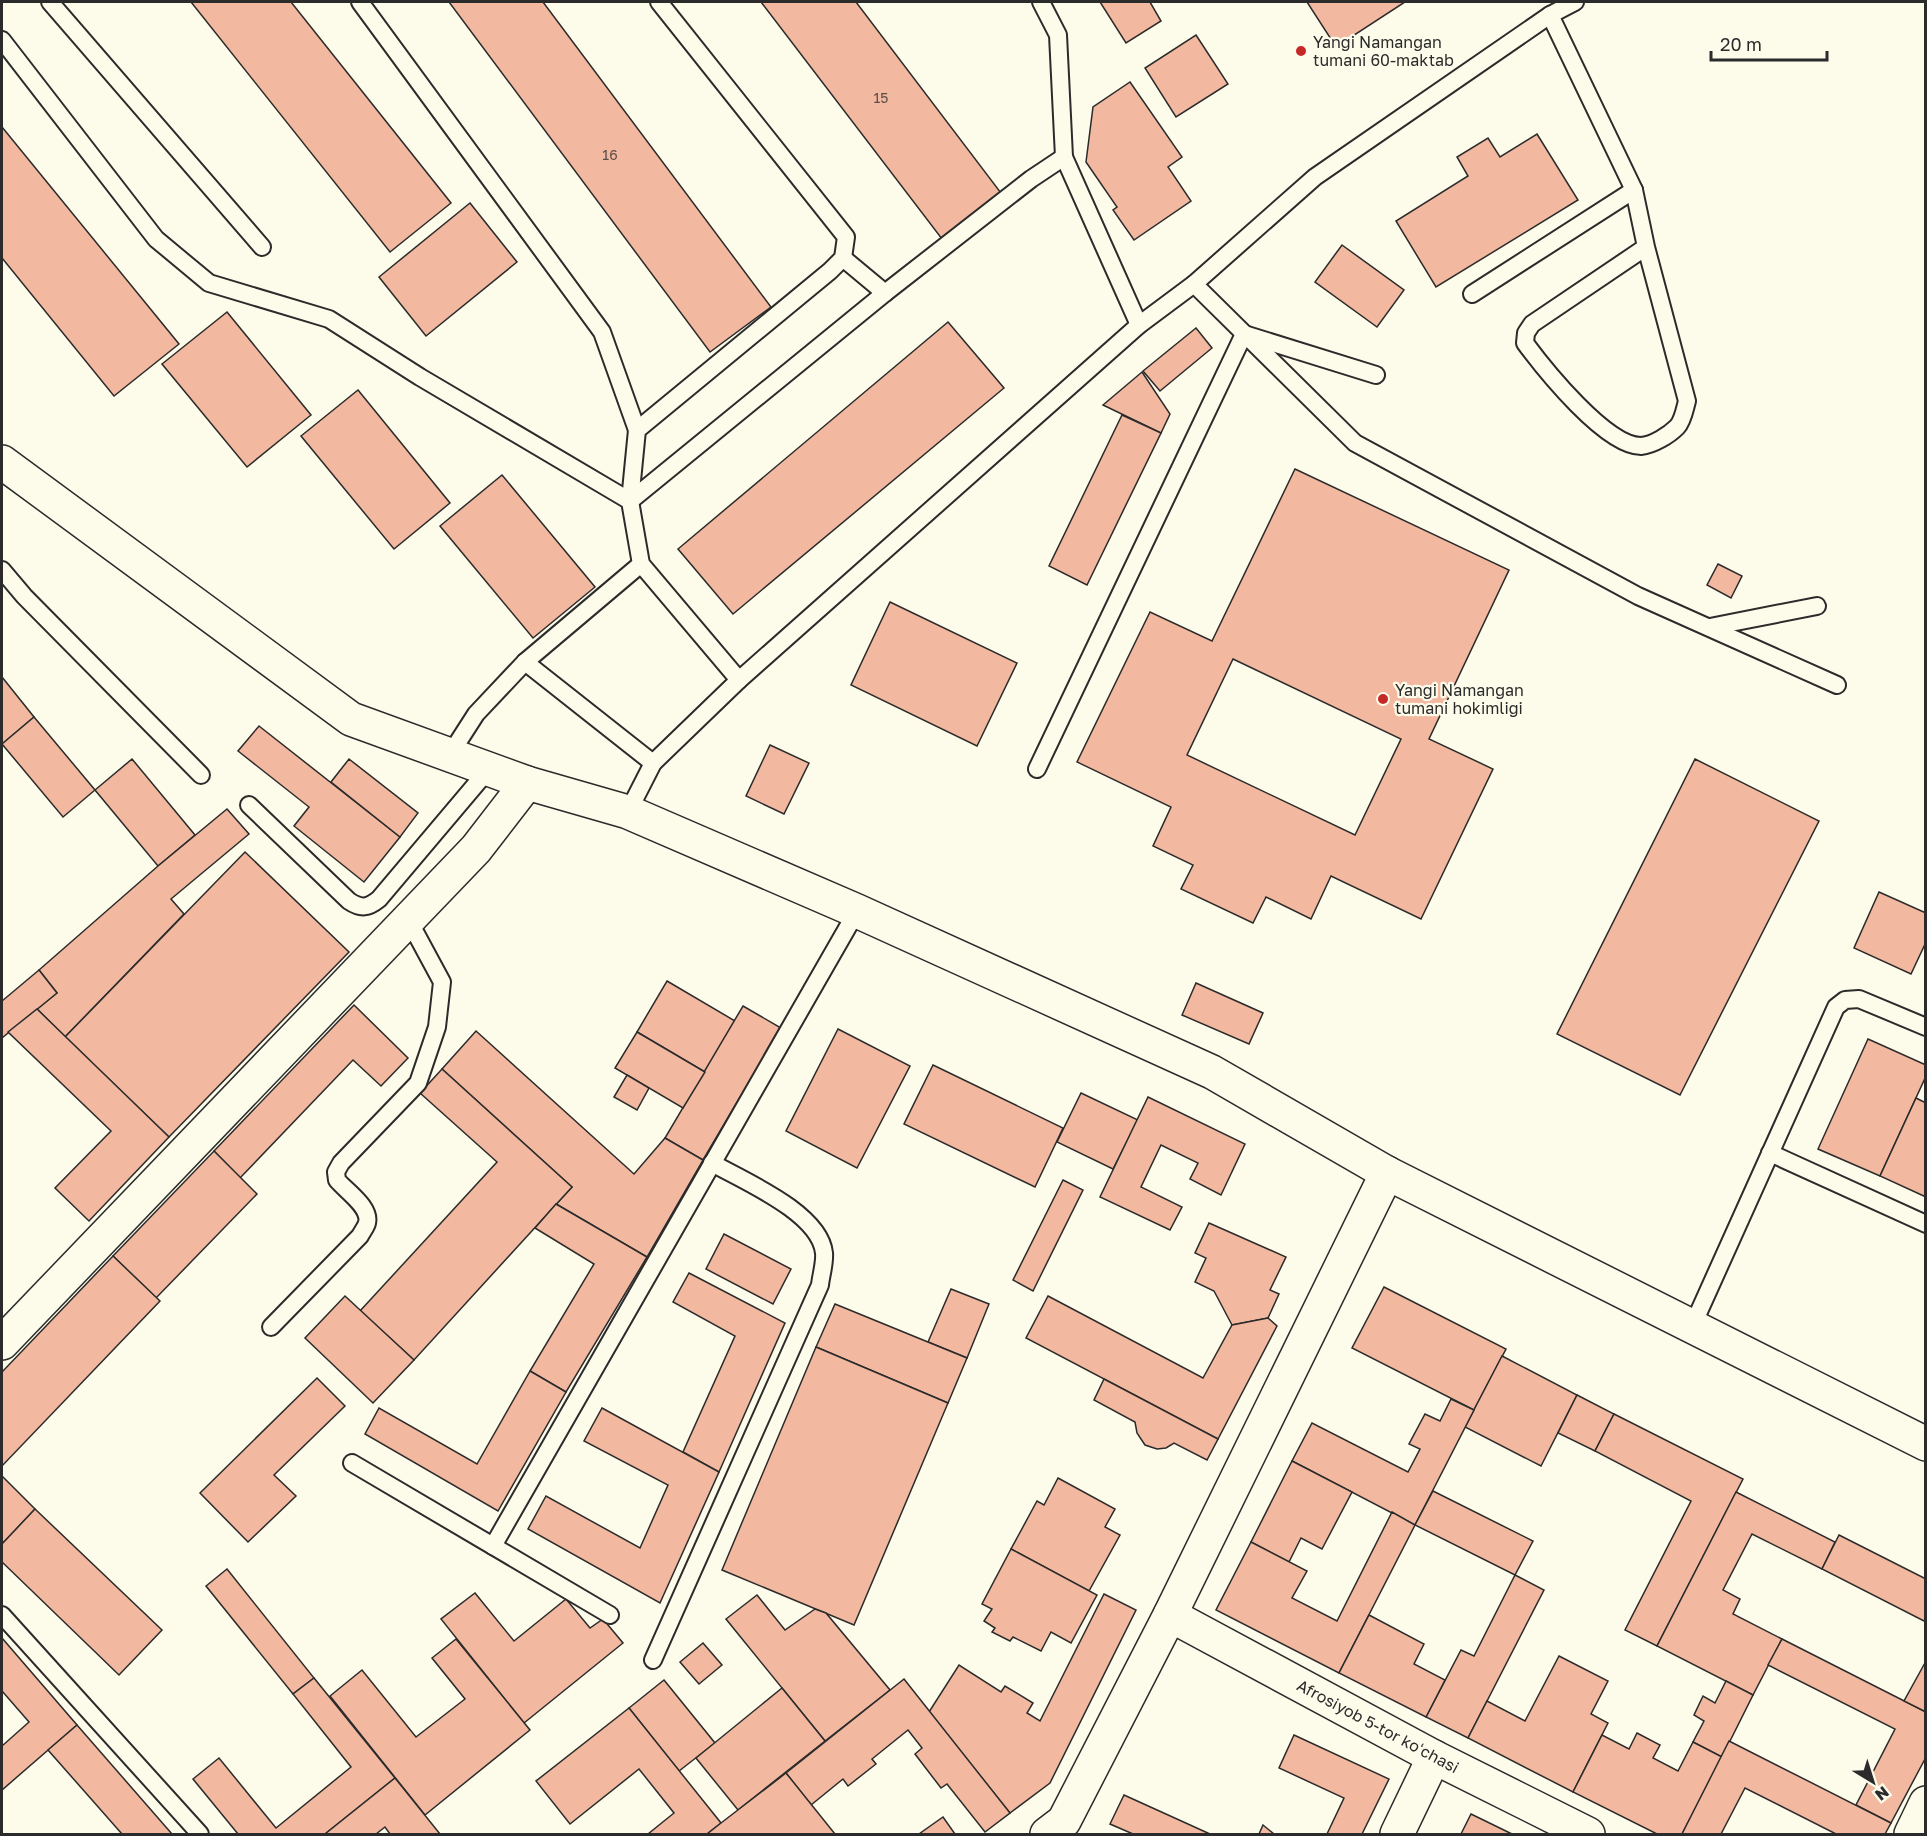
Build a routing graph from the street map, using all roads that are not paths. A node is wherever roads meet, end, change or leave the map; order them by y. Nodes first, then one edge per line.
1 (50, 2) edge
2 (360, 2) edge
3 (659, 2) edge
4 (1041, 2) edge
5 (1575, 2) edge
6 (1550, 15) junction
7 (2, 40) edge
8 (1064, 157) junction
9 (1634, 190) junction
10 (262, 247) dead end
11 (1647, 247) junction
12 (843, 258) junction
13 (1194, 284) junction
14 (885, 293) junction
15 (1472, 294) dead end
16 (1139, 325) junction
17 (1244, 334) junction
18 (1376, 375) dead end
19 (637, 430) junction
20 (2, 462) edge
21 (630, 501) junction
22 (641, 564) junction
23 (2, 570) edge
24 (1817, 606) dead end
25 (1710, 627) junction
26 (525, 662) junction
27 (739, 680) junction
28 (1837, 685) dead end
29 (449, 756) junction
30 (653, 763) junction
31 (1037, 769) dead end
32 (488, 770) junction
33 (201, 775) dead end
34 (527, 783) junction
35 (249, 805) dead end
36 (628, 812) junction
37 (857, 911) junction
38 (408, 919) junction
39 (1926, 1028) edge
40 (1770, 1153) junction
41 (712, 1163) junction
42 (1387, 1173) junction
43 (1926, 1224) edge
44 (271, 1327) dead end
45 (1692, 1328) junction
46 (2, 1343) edge
47 (1926, 1444) edge
48 (352, 1463) dead end
49 (493, 1546) junction
50 (610, 1614) dead end
51 (2, 1615) edge
52 (1170, 1615) junction
53 (653, 1660) dead end
54 (1434, 1757) junction
55 (1926, 1803) edge
56 (200, 1834) edge
57 (1047, 1834) edge
58 (1397, 1834) edge
59 (1588, 1834) edge
60 (1911, 1834) edge

1 - 10 lane
2 - 19 lane
3 - 12 lane
4 - 8 lane
5 - 6 lane
6 - 9 lane
6 - 13 lane
7 - 21 lane
8 - 14 lane
8 - 16 lane
9 - 11 lane
9 - 15 lane
11 - 11 lane
12 - 14 lane
12 - 19 lane
13 - 16 lane
13 - 17 lane
14 - 21 lane
16 - 27 lane
17 - 18 lane
17 - 25 lane
17 - 31 lane
19 - 21 lane
20 - 29 street
21 - 22 lane
22 - 26 lane
22 - 27 lane
23 - 33 lane
24 - 25 lane
25 - 28 lane
26 - 29 lane
26 - 30 lane
27 - 30 lane
29 - 32 street
30 - 36 lane
32 - 34 street
32 - 35 lane
34 - 36 street
34 - 38 street
36 - 37 street
37 - 41 lane
37 - 42 street
38 - 44 lane
38 - 46 street
39 - 40 lane
40 - 43 lane
40 - 45 lane
41 - 49 lane
41 - 53 lane
42 - 45 street
42 - 52 street
45 - 47 street
48 - 49 lane
49 - 50 lane
51 - 56 lane
52 - 54 street, Afrosiyob 5-tor koʻchasi
52 - 57 street
54 - 58 street
54 - 59 street, Afrosiyob 5-tor koʻchasi
55 - 60 street

